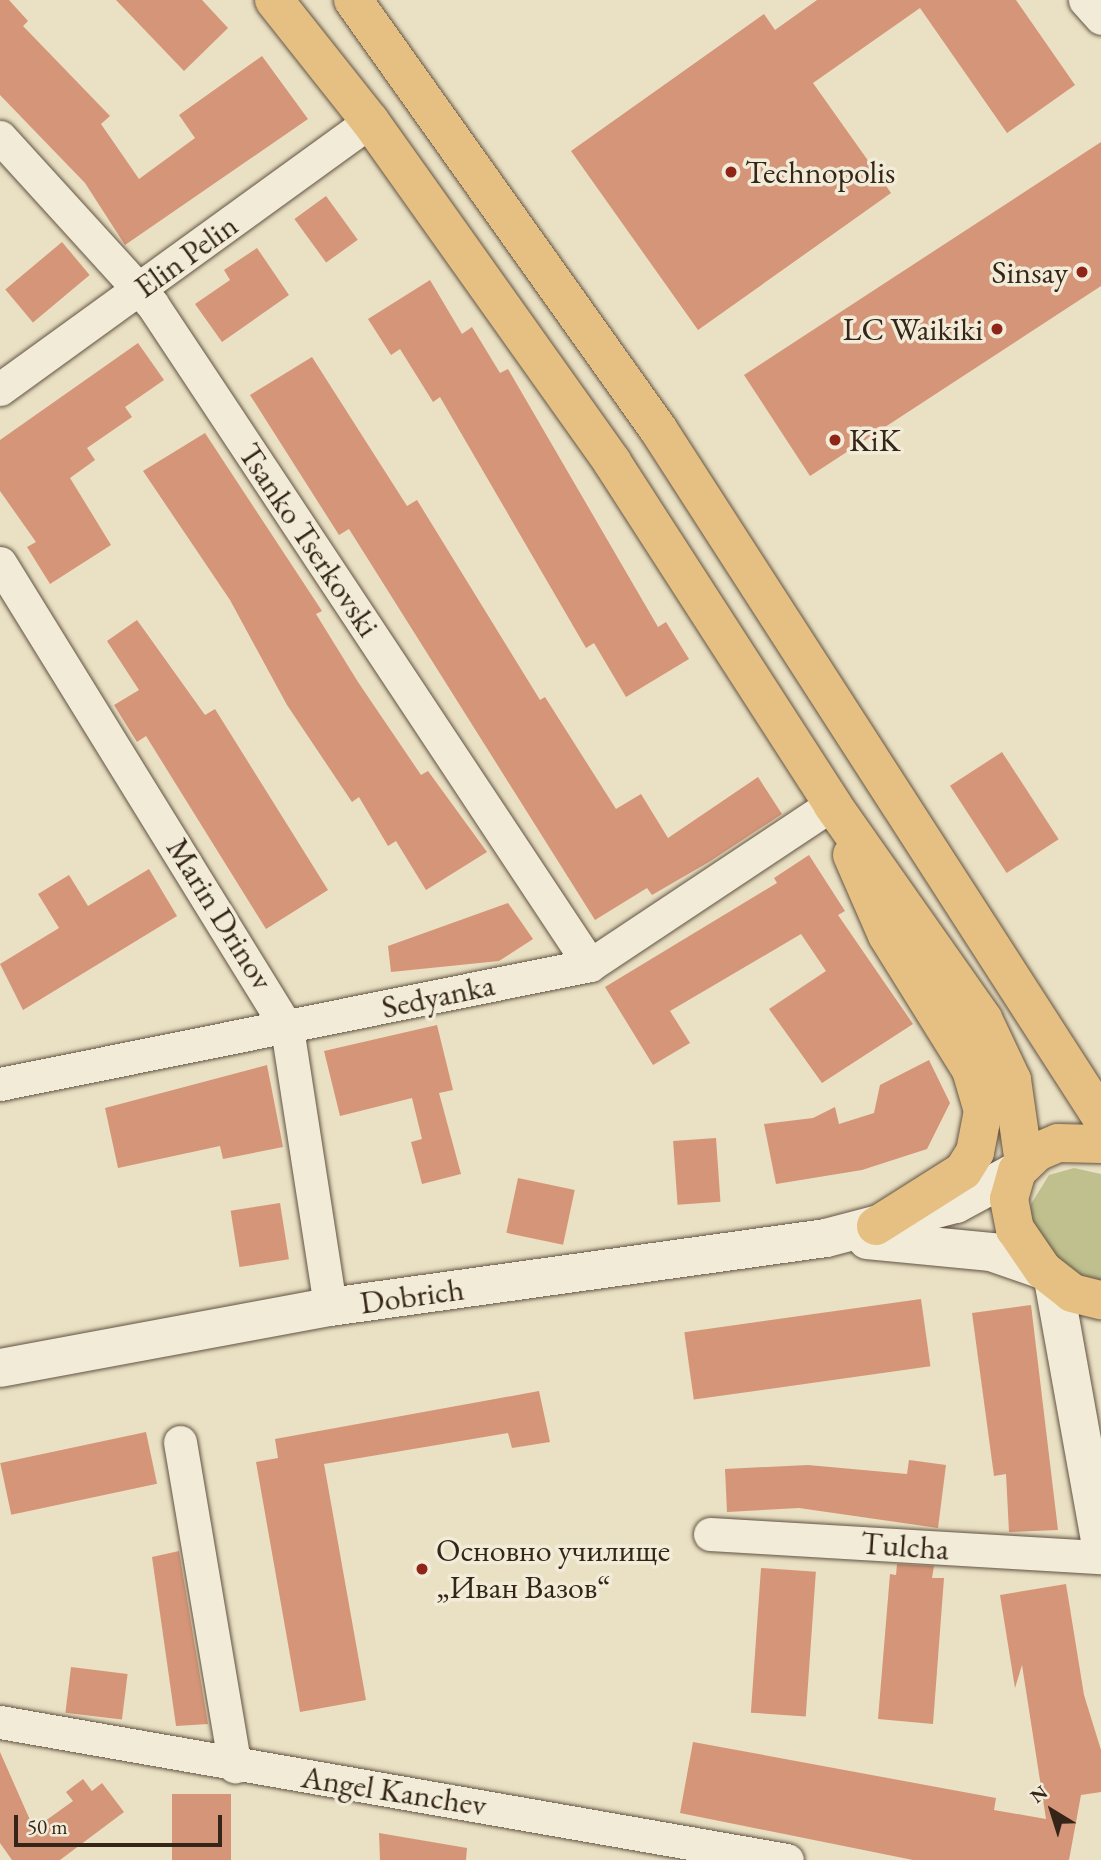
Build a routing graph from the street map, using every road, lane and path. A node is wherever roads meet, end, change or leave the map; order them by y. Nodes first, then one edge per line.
1 (274, 0) edge
2 (353, 0) edge
3 (1085, 0) edge
4 (1101, 18) edge
5 (370, 121) junction
6 (0, 137) edge
7 (140, 289) junction
8 (624, 382) junction
9 (0, 389) edge
10 (577, 413) junction
11 (0, 563) edge
12 (832, 804) junction
13 (590, 965) junction
14 (287, 1028) junction
15 (0, 1084) edge
16 (1101, 1117) edge
17 (1101, 1144) edge
18 (1020, 1167) junction
19 (876, 1226) junction
20 (826, 1238) junction
21 (1048, 1275) junction
22 (1101, 1300) edge
23 (330, 1307) junction
24 (0, 1368) edge
25 (180, 1442) dead end
26 (710, 1534) dead end
27 (1101, 1545) edge
28 (1101, 1557) edge
29 (0, 1723) edge
30 (235, 1766) junction
31 (788, 1860) edge

1 - 5 main road
2 - 8 main road
3 - 4 street
5 - 7 street, Elin Pelin
5 - 10 main road
6 - 7 street, Tsanko Tserkovski
7 - 9 street, Elin Pelin
7 - 13 street, Tsanko Tserkovski
8 - 10 main road
8 - 16 main road
10 - 12 main road
11 - 14 street, Marin Drinov
12 - 13 street, Sedyanka
12 - 18 main road
12 - 19 main road
13 - 14 street, Sedyanka
14 - 15 street, Sedyanka
14 - 23 street, Marin Drinov
17 - 18 main road
18 - 19 street, Dobrich
18 - 21 main road
19 - 20 street, Dobrich
20 - 21 street, Dobrich
20 - 23 street, Dobrich
21 - 22 main road
21 - 27 street
23 - 24 street, Dobrich
25 - 30 street
26 - 28 street, Tulcha
29 - 30 street, Angel Kanchev
30 - 31 street, Angel Kanchev

